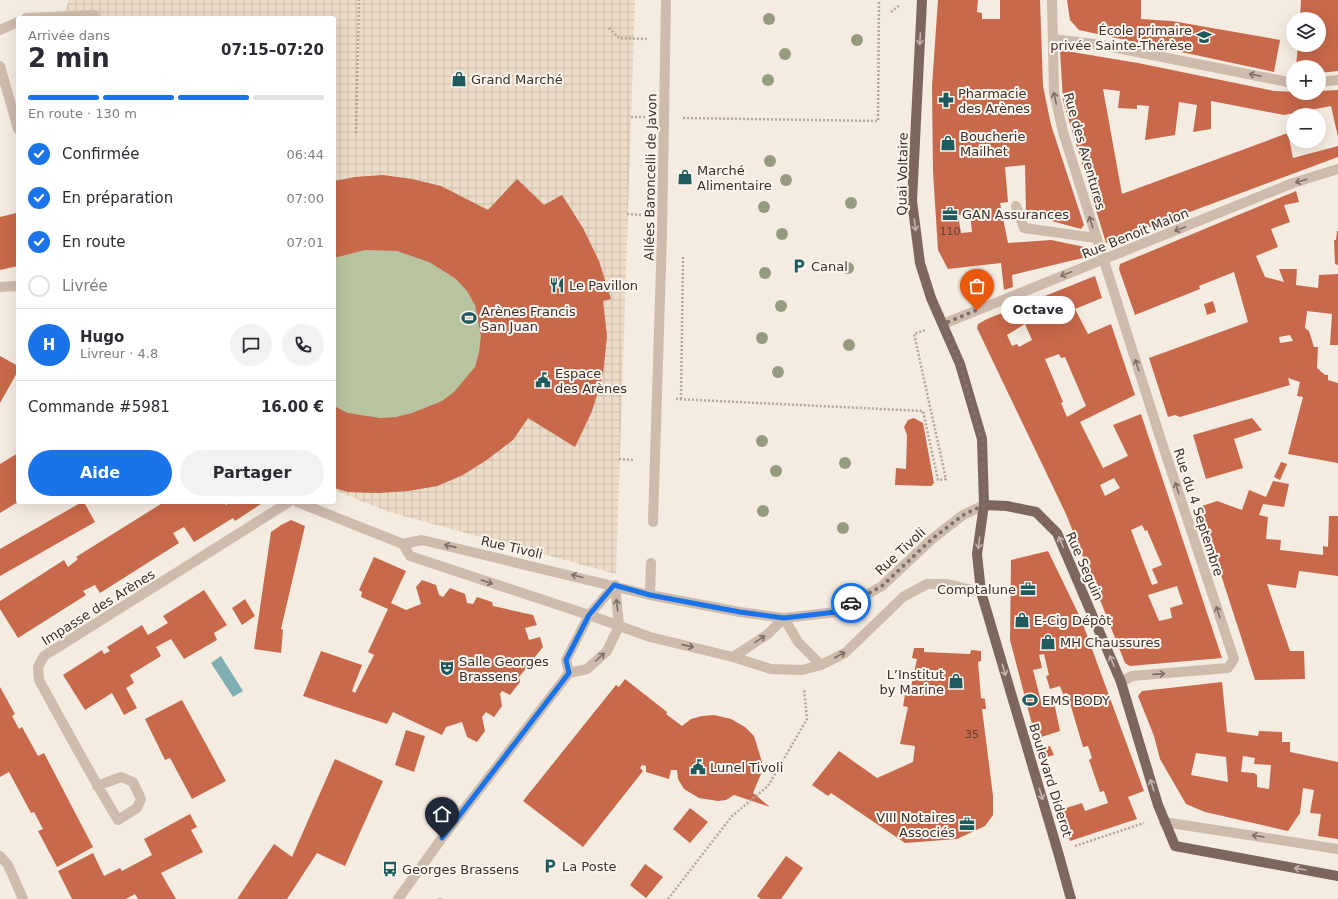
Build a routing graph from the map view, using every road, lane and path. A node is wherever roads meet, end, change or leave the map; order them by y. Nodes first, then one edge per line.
1 (359, 0) edge
2 (666, 0) edge
3 (879, 0) edge
4 (922, 0) edge
5 (1052, 0) edge
6 (900, 5) dead end
7 (891, 12) dead end
8 (94, 15) dead end
9 (71, 16) edge
10 (16, 23) edge
11 (609, 28) dead end
12 (0, 30) edge
13 (1053, 39) junction
14 (665, 40) junction
15 (0, 66) edge
16 (1338, 80) edge
17 (1326, 81) edge
18 (1286, 82) edge
19 (684, 118) dead end
20 (16, 122) edge
21 (356, 133) dead end
22 (1338, 169) edge
23 (1016, 206) dead end
24 (1096, 238) junction
25 (1103, 260) junction
26 (16, 286) edge
27 (0, 287) edge
28 (943, 324) junction
29 (681, 399) dead end
30 (286, 504) edge
31 (302, 504) edge
32 (984, 505) junction
33 (654, 522) dead end
34 (403, 544) junction
35 (652, 563) dead end
36 (614, 585) junction
37 (981, 592) junction
38 (650, 595) junction
39 (589, 615) junction
40 (784, 618) junction
41 (620, 626) junction
42 (733, 657) junction
43 (821, 665) junction
44 (802, 670) junction
45 (569, 673) junction
46 (1121, 682) junction
47 (97, 786) junction
48 (1158, 805) junction
49 (1164, 822) junction
50 (1338, 849) edge
51 (1058, 852) junction
52 (0, 856) edge
53 (1338, 876) edge
54 (23, 899) edge
55 (398, 899) edge
56 (668, 899) edge
57 (1071, 899) edge

1 - 21 path
2 - 14 street, Allées Baroncelli de Javon
3 - 19 path
4 -> 28 main road, Quai Voltaire
5 - 13 street, Rue des Aventures
6 - 7 path
8 - 9 street
10 - 12 street
11 - 14 path
18 -> 13 street
24 -> 13 street, Rue des Aventures
14 - 33 street, Allées Baroncelli de Javon
15 - 20 street
16 - 17 street
22 -> 25 street, Rue Benoit Malon
23 - 24 street
24 - 25 street, Rue des Aventures
25 -> 28 street, Rue Benoit Malon
46 -> 25 street, Rue du 4 Septembre
26 - 27 street
28 - 29 path
28 - 32 main road, Quai Voltaire
30 - 47 street, Impasse des Arènes
31 - 34 street
32 -> 37 main road, Boulevard Diderot
32 - 40 street, Rue Tivoli
46 -> 32 main road, Rue Seguin
36 -> 34 street, Rue Tivoli
34 -> 39 street
35 - 38 street
36 - 38 street, Rue Tivoli
36 - 39 street
41 -> 36 street
43 -> 37 street
37 -> 51 main road, Boulevard Diderot
38 - 40 street, Rue Tivoli
39 - 41 street
39 - 45 street
42 -> 40 street
40 - 43 street
41 -> 42 street
45 -> 41 street
42 - 44 street
43 - 44 street
44 - 56 path
45 - 55 street
48 -> 46 main road, Rue Seguin
47 - 47 street, Impasse des Arènes
48 - 49 main road, Rue Seguin
48 - 51 path
50 -> 49 street
53 -> 49 main road, Rue Seguin
51 - 57 main road, Boulevard Diderot
52 - 54 street

